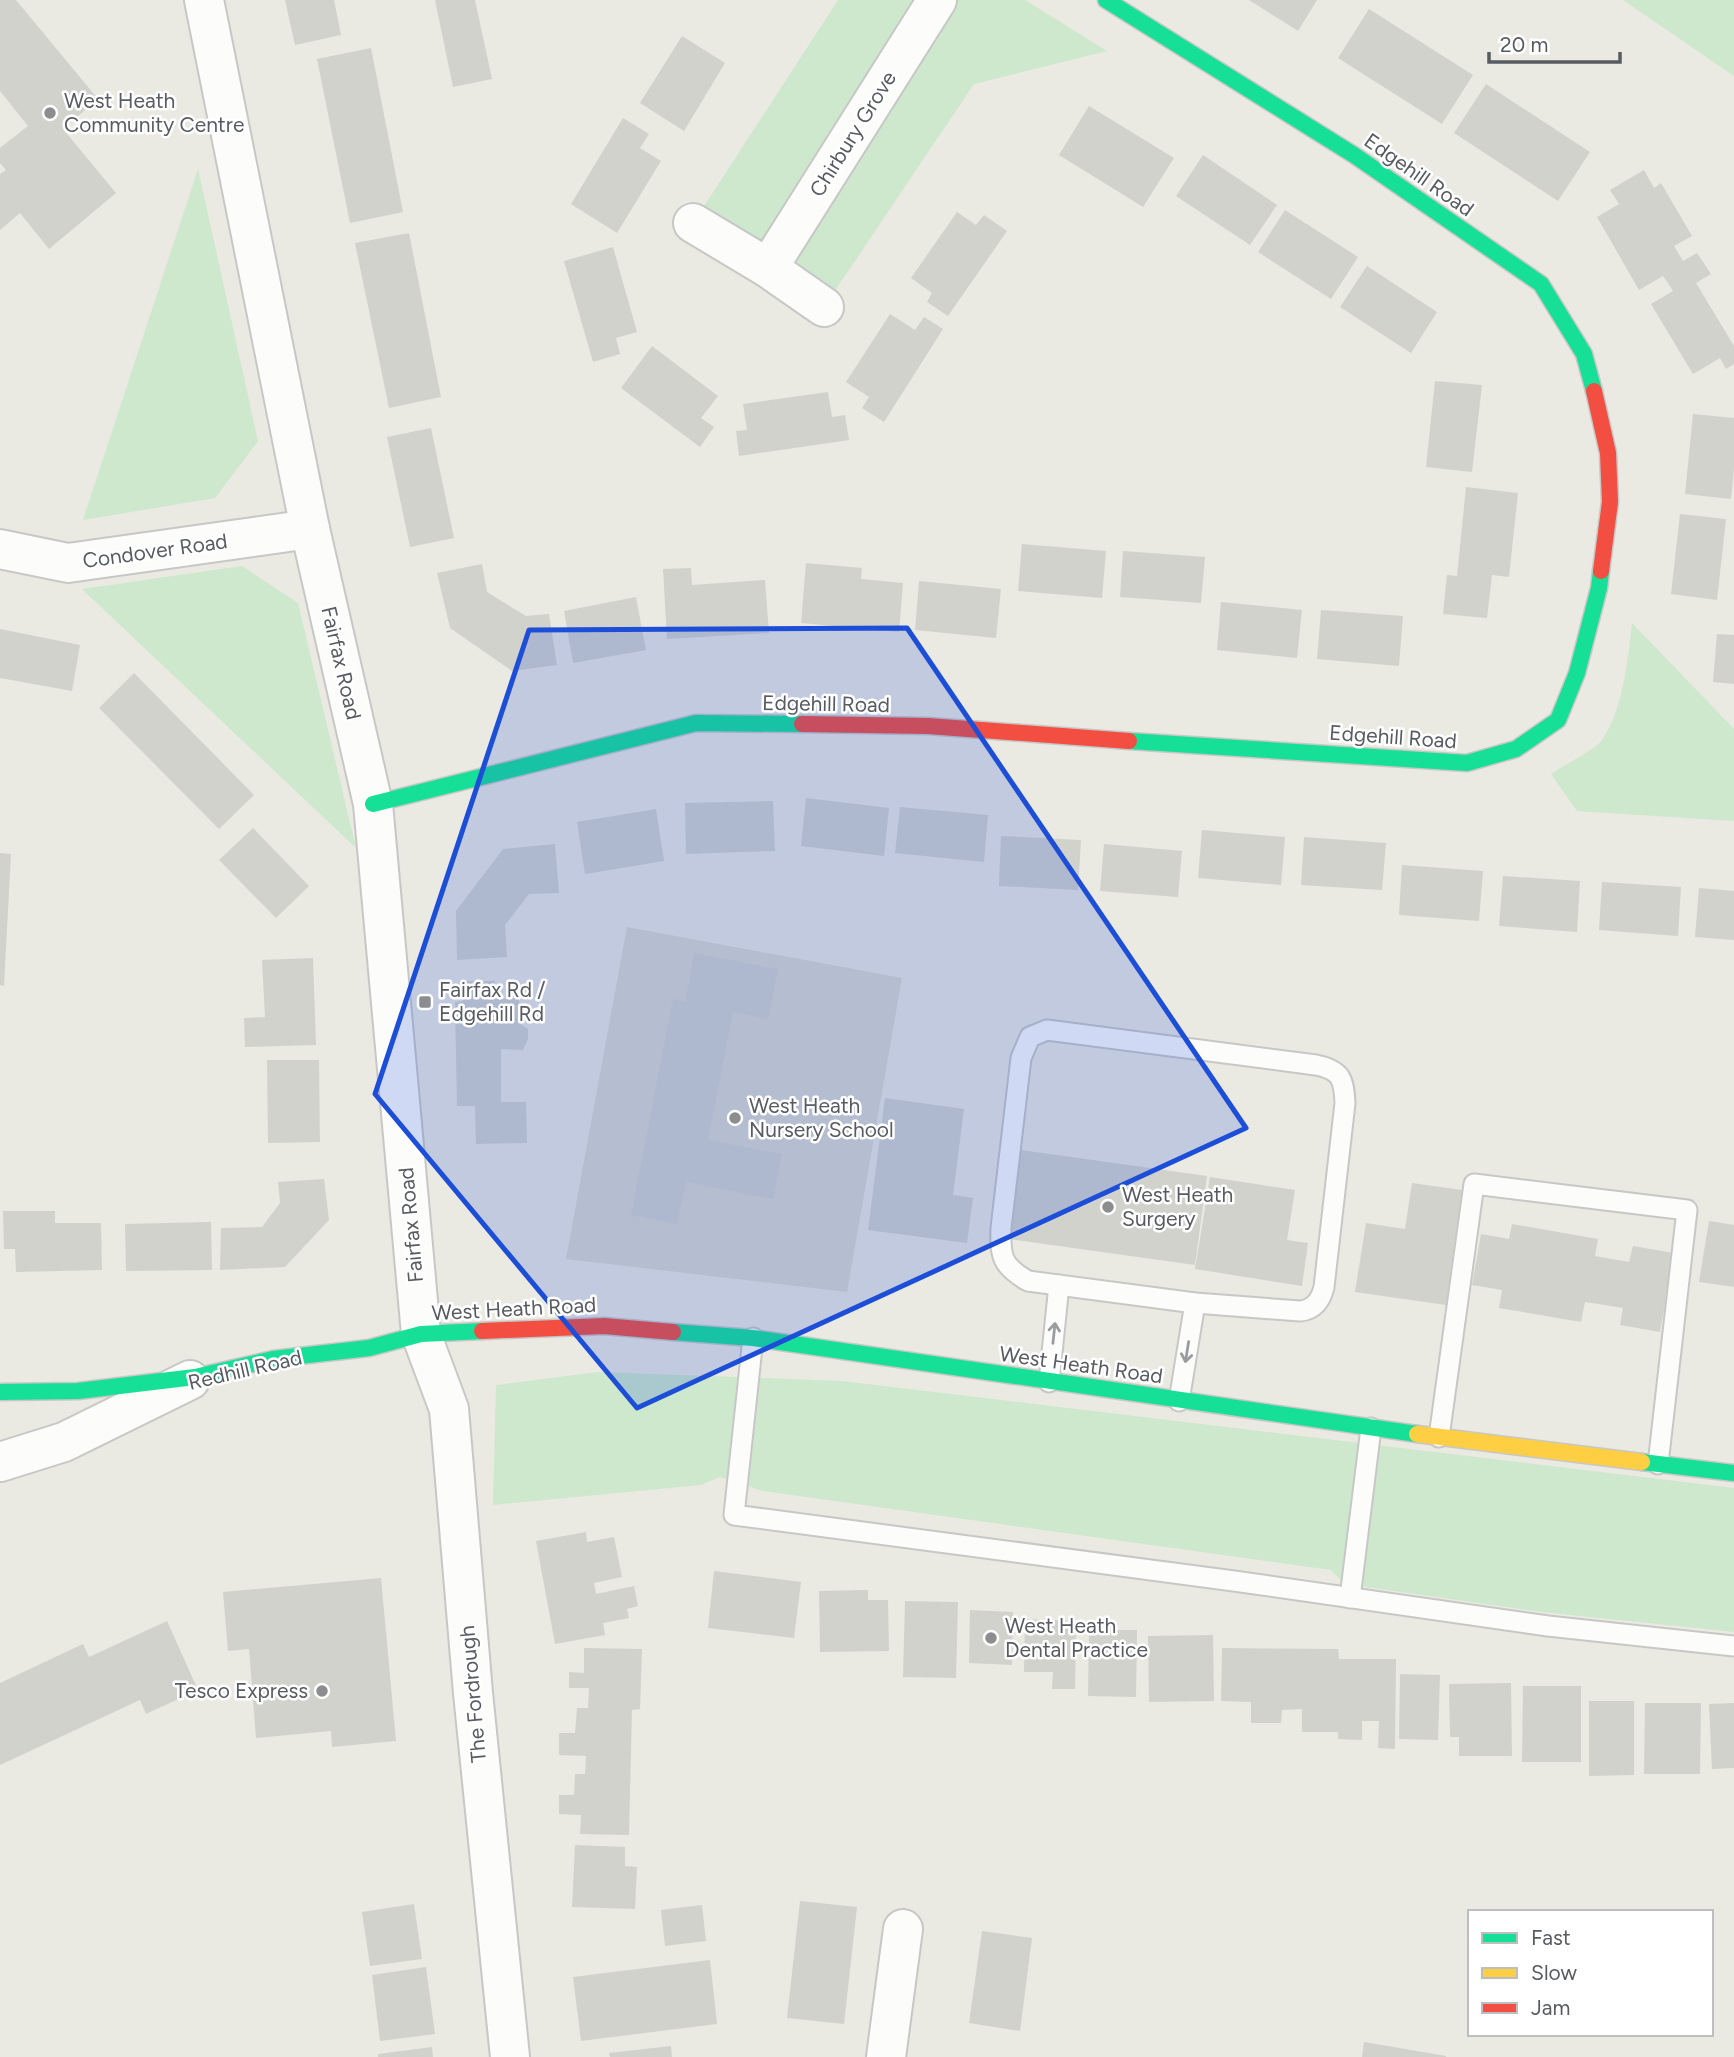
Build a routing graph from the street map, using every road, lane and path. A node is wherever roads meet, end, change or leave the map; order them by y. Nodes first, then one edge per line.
1 (204, 0) edge
2 (937, 0) edge
3 (1106, 0) edge
4 (693, 223) dead end
5 (768, 268) junction
6 (824, 307) dead end
7 (310, 529) junction
8 (0, 549) edge
9 (373, 804) junction
10 (1059, 1285) junction
11 (1195, 1303) junction
12 (421, 1334) junction
13 (753, 1338) junction
14 (195, 1377) junction
15 (1049, 1382) junction
16 (0, 1392) edge
17 (1179, 1401) junction
18 (1371, 1428) junction
19 (1439, 1437) junction
20 (0, 1462) edge
21 (1658, 1464) junction
22 (1734, 1473) edge
23 (1350, 1598) junction
24 (1734, 1646) edge
25 (903, 1929) dead end
26 (510, 2057) edge
27 (886, 2057) edge

1 - 7 street, Fairfax Road
2 - 5 street, Chirbury Grove
3 - 9 street, Edgehill Road
4 - 5 street
5 - 6 street
7 - 8 street, Condover Road
7 - 9 street, Fairfax Road
9 - 12 street, Fairfax Road
10 - 11 lane
10 - 11 lane
15 -> 10 lane
11 -> 17 lane
12 - 13 street, West Heath Road
12 - 14 street, Redhill Road
12 - 26 street, The Fordrough
13 - 15 street, West Heath Road
13 - 23 lane
14 - 16 street
14 - 20 street, Redhill Road
15 - 17 street, West Heath Road
17 - 18 street, West Heath Road
18 - 19 street, West Heath Road
18 - 23 lane
19 - 21 street, West Heath Road
19 - 21 lane
21 - 22 street, West Heath Road
23 - 24 lane
25 - 27 street

